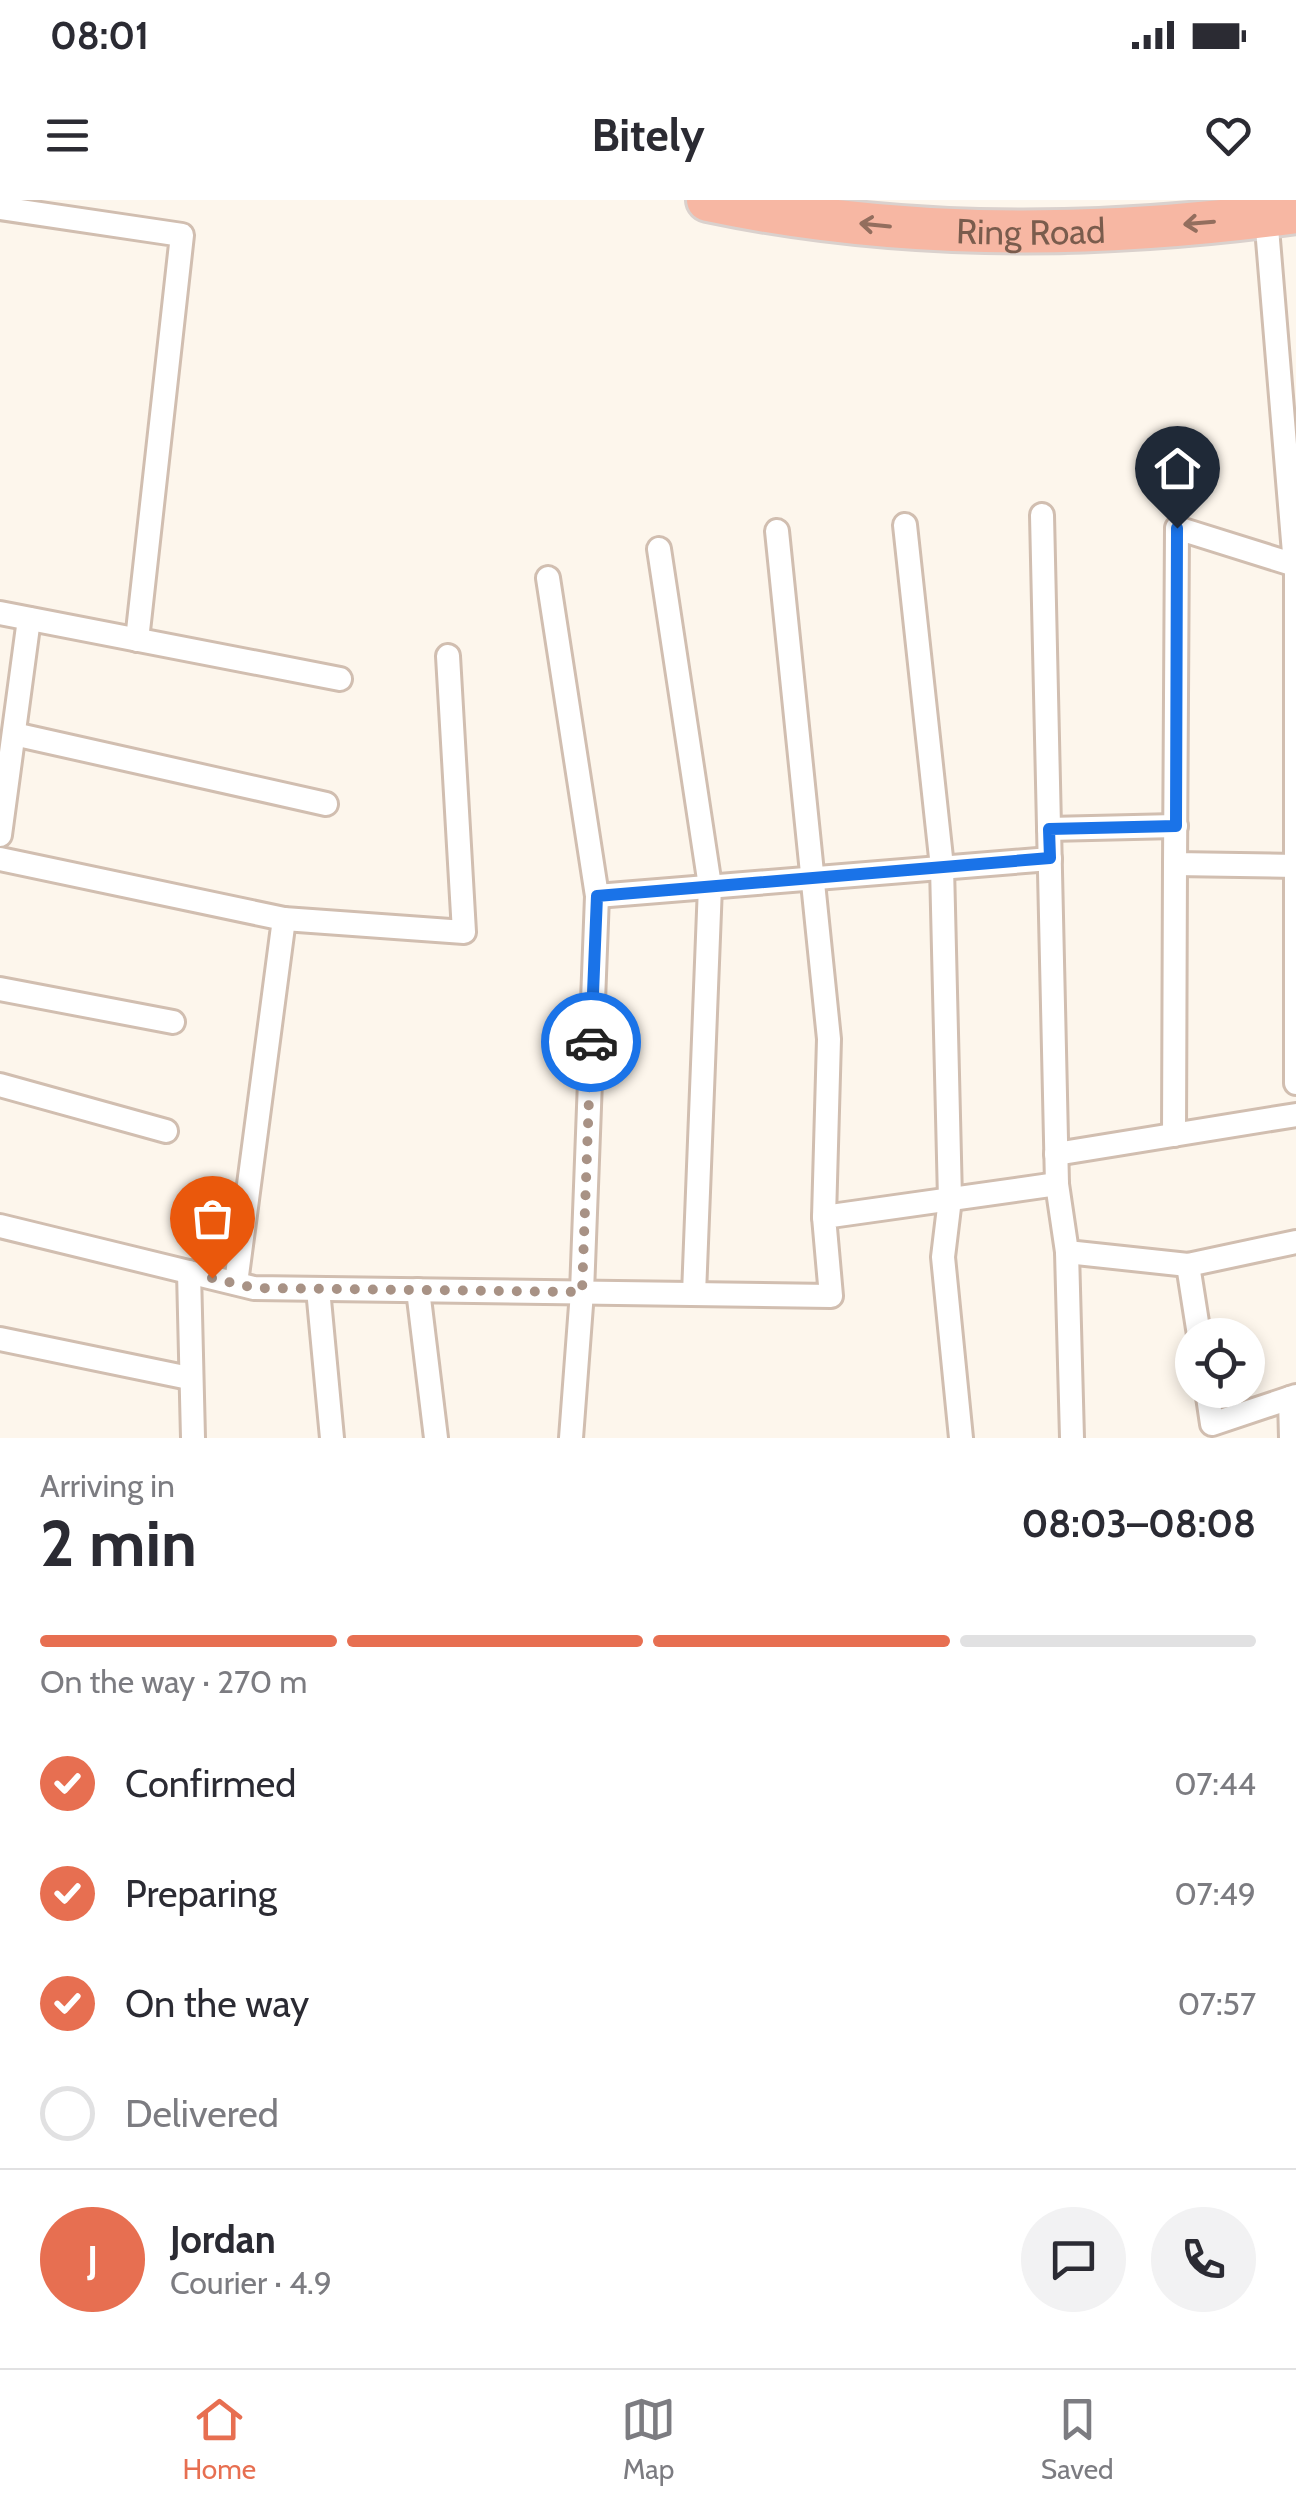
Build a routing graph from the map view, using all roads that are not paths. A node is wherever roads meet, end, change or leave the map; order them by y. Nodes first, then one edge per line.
1 (708, 200) edge
2 (0, 208) edge
3 (1281, 214) edge
4 (1042, 515) dead end
5 (906, 525) dead end
6 (777, 531) dead end
7 (659, 549) dead end
8 (1296, 565) edge
9 (548, 578) dead end
10 (0, 613) edge
11 (29, 619) junction
12 (137, 640) junction
13 (448, 656) dead end
14 (340, 679) dead end
15 (14, 734) junction
16 (326, 804) dead end
17 (1176, 826) junction
18 (1049, 829) junction
19 (0, 835) edge
20 (1050, 858) junction
21 (0, 859) edge
22 (1175, 864) junction
23 (1296, 866) edge
24 (942, 867) junction
25 (812, 877) junction
26 (710, 886) junction
27 (597, 896) junction
28 (284, 919) junction
29 (0, 989) edge
30 (173, 1022) dead end
31 (1296, 1083) edge
32 (0, 1085) edge
33 (1296, 1115) edge
34 (166, 1131) dead end
35 (1174, 1135) junction
36 (1056, 1154) junction
37 (1057, 1184) junction
38 (950, 1199) junction
39 (824, 1216) junction
40 (0, 1226) edge
41 (1296, 1242) edge
42 (1067, 1252) junction
43 (1188, 1265) junction
44 (188, 1272) junction
45 (236, 1283) junction
46 (318, 1289) junction
47 (418, 1290) junction
48 (582, 1292) junction
49 (694, 1294) junction
50 (1196, 1318) edge
51 (0, 1340) edge
52 (189, 1378) junction
53 (1293, 1397) edge
54 (1265, 1406) edge
55 (1210, 1408) edge
56 (1260, 1408) edge
57 (193, 1438) edge
58 (332, 1438) edge
59 (436, 1438) edge
60 (570, 1438) edge
61 (961, 1438) edge
62 (1072, 1438) edge
63 (1291, 1438) edge

3 -> 1 highway, Ring Road
2 - 12 street
3 - 8 street
4 - 18 street
5 - 24 street
6 - 25 street
7 - 26 street
8 - 17 street
8 - 23 street
9 - 27 street
10 - 11 street
11 - 12 street
11 - 15 street
12 - 14 street
13 - 28 street
15 - 16 street
15 - 19 street
17 - 18 street
17 - 22 street
18 - 20 street
20 - 24 street
20 - 36 street
21 - 28 street
22 - 23 street
22 - 35 street
23 - 31 street
24 - 25 street
24 - 38 street
25 - 26 street
25 - 39 street
26 - 27 street
26 - 49 street
27 - 48 street
28 - 45 street
29 - 30 street
32 - 34 street
33 - 35 street
35 - 36 street
36 - 37 street
37 - 38 street
37 - 42 street
38 - 39 street
38 - 61 street
39 - 49 street
40 - 44 street
41 - 43 street
42 - 43 street
42 - 62 street
43 - 50 street
44 - 45 street
44 - 52 street
45 - 46 street
46 - 47 street
46 - 58 street
47 - 48 street
47 - 59 street
48 - 49 street
48 - 60 street
51 - 52 street
52 - 57 street
53 - 54 street
53 - 63 street
55 - 56 street

